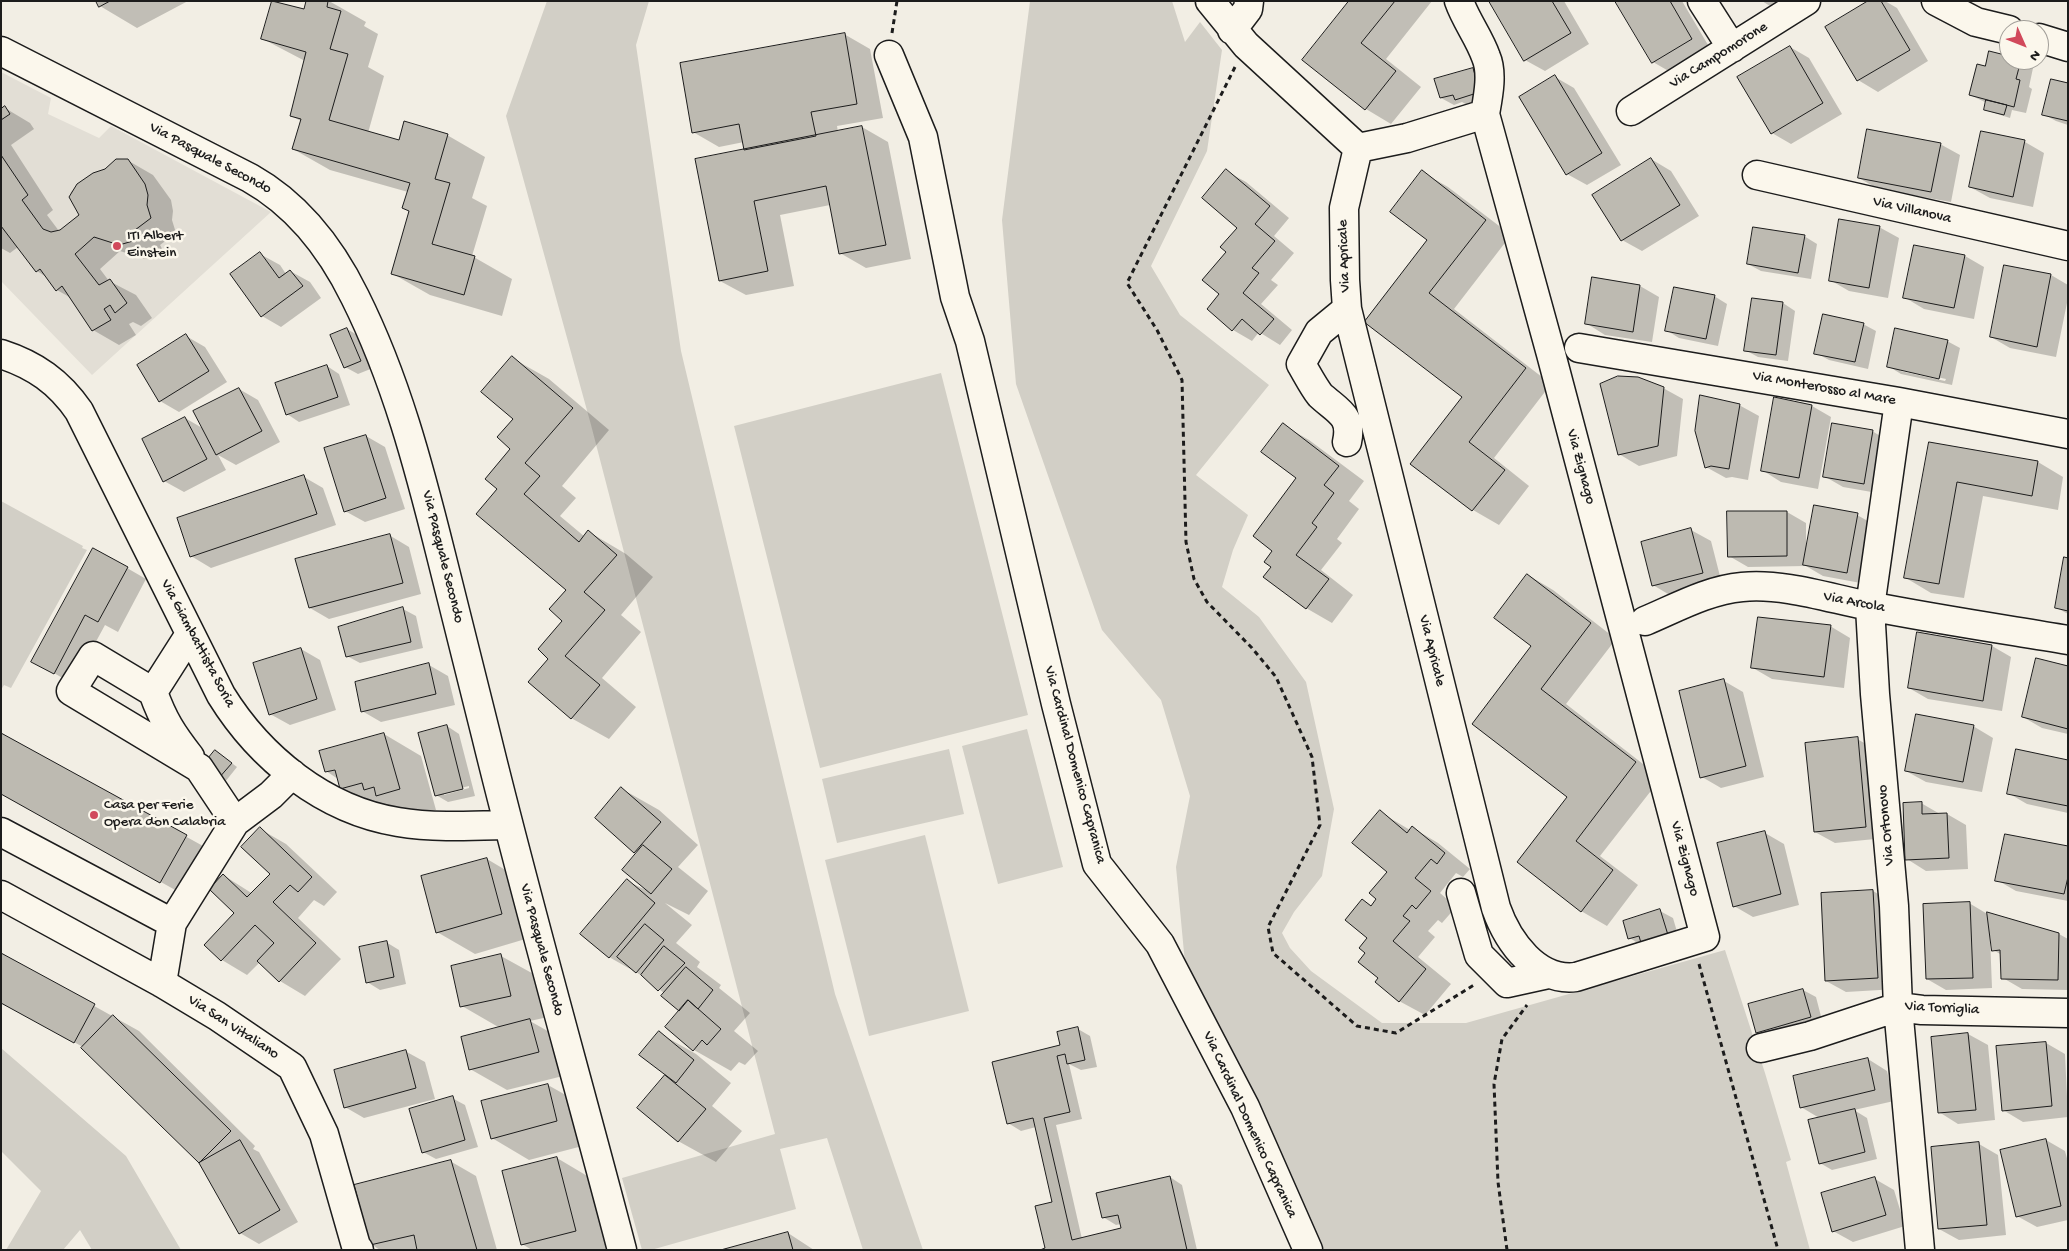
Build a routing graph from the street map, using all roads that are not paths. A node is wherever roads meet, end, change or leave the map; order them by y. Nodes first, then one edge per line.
1 (1210, 1) edge
2 (1249, 1) edge
3 (1459, 1) edge
4 (1702, 1) edge
5 (1806, 1) edge
6 (1936, 1) edge
7 (1999, 28) edge
8 (1239, 37) junction
9 (2049, 41) edge
10 (2068, 47) edge
11 (1732, 48) junction
12 (1, 51) edge
13 (889, 55) road end
14 (1631, 111) dead end
15 (1485, 114) junction
16 (1358, 148) junction
17 (1757, 175) dead end
18 (2068, 246) edge
19 (1347, 309) junction
20 (1579, 348) dead end
21 (1, 354) edge
22 (1899, 402) junction
23 (2068, 434) edge
24 (1347, 442) dead end
25 (1870, 607) junction
26 (1645, 621) dead end
27 (190, 634) junction
28 (2068, 640) edge
29 (153, 692) junction
30 (199, 768) junction
31 (292, 774) junction
32 (235, 822) junction
33 (508, 825) junction
34 (1, 832) edge
35 (1461, 893) dead end
36 (1, 895) edge
37 (172, 923) junction
38 (1548, 974) junction
39 (162, 983) junction
40 (1898, 1007) junction
41 (2068, 1013) edge
42 (1761, 1048) dead end
43 (360, 1250) edge
44 (622, 1250) edge
45 (1308, 1250) edge
46 (1920, 1250) edge

1 - 8 street
2 - 8 street
3 - 15 street, Via Zignago
4 - 11 street
5 - 11 street, Via Campomorone
6 - 7 street
8 - 16 street
9 - 10 street
11 - 14 street, Via Campomorone
12 - 33 street, Via Pasquale Secondo
13 - 45 street, Via Cardinal Domenico Capranica
15 - 16 street
15 - 38 street, Via Zignago
16 - 19 street, Via Apricale
17 - 18 street, Via Villanova
19 - 24 street
19 - 38 street, Via Apricale
20 - 22 street, Via Monterosso al Mare
21 - 27 street, Via Giambattista Soria
22 - 23 street, Via Monterosso al Mare
22 - 25 street, Via Ortonovo
25 - 26 street, Via Arcola
25 - 28 street, Via Arcola
25 - 40 street, Via Ortonovo
27 - 29 street
27 - 31 street, Via Giambattista Soria
29 - 30 street
29 - 30 street
30 - 32 street
31 - 32 street
31 - 33 street, Via Giambattista Soria
32 - 37 street
33 - 44 street, Via Pasquale Secondo
34 - 37 street
35 - 38 street
36 - 39 street, Via San Vitaliano
37 - 39 street
39 - 43 street, Via San Vitaliano
40 - 41 street, Via Torriglia
40 - 42 street, Via Torriglia
40 - 46 street, Via Ortonovo

